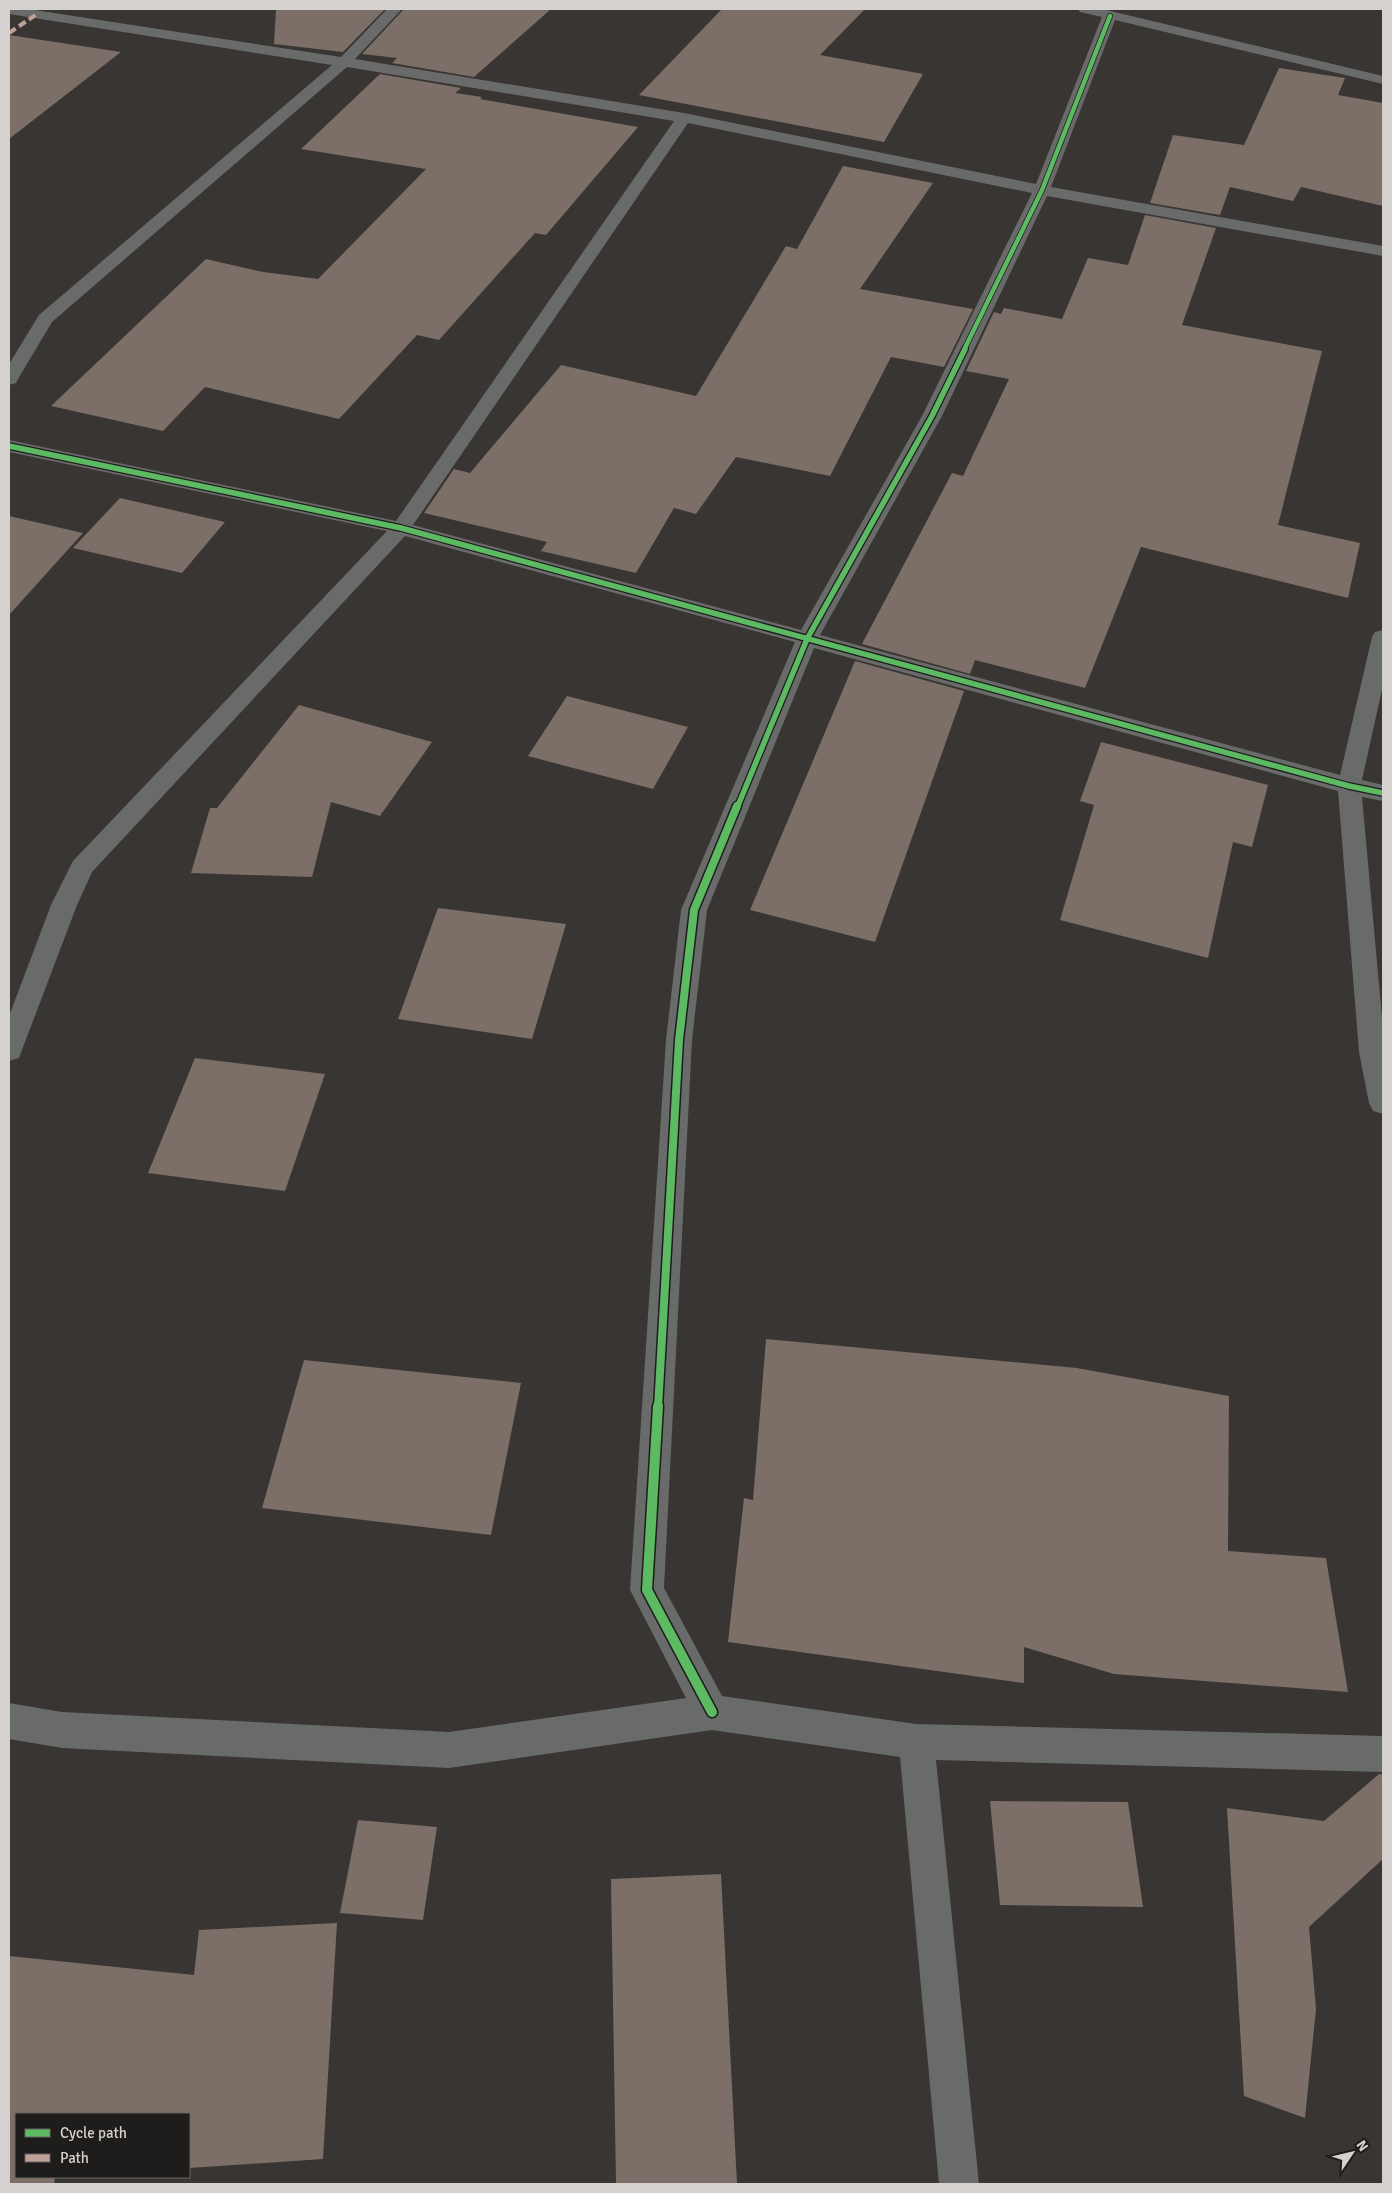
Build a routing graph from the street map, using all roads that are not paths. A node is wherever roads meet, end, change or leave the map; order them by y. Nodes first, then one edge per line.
1 (395, 9) edge
2 (1085, 9) edge
3 (9, 10) edge
4 (1110, 16) junction
5 (344, 62) junction
6 (1383, 80) edge
7 (684, 118) junction
8 (1042, 190) junction
9 (1383, 251) edge
10 (9, 379) edge
11 (9, 446) edge
12 (401, 528) junction
13 (1383, 637) edge
14 (807, 639) junction
15 (1349, 786) junction
16 (1383, 793) edge
17 (9, 1050) edge
18 (1383, 1103) edge
19 (712, 1712) junction
20 (9, 1721) edge
21 (916, 1742) junction
22 (1383, 1754) edge
23 (959, 2184) edge

1 - 5 street
2 - 4 street
3 - 5 street
4 - 6 street
4 - 8 street
5 - 7 street
5 - 10 street
7 - 8 street
7 - 12 street
8 - 9 street
8 - 14 street
11 - 12 street
12 - 14 street
12 - 17 street
13 - 15 street
14 - 15 street
14 - 19 street
15 - 16 street
15 - 18 street
19 - 20 street
19 - 21 street
21 - 22 street
21 - 23 street

